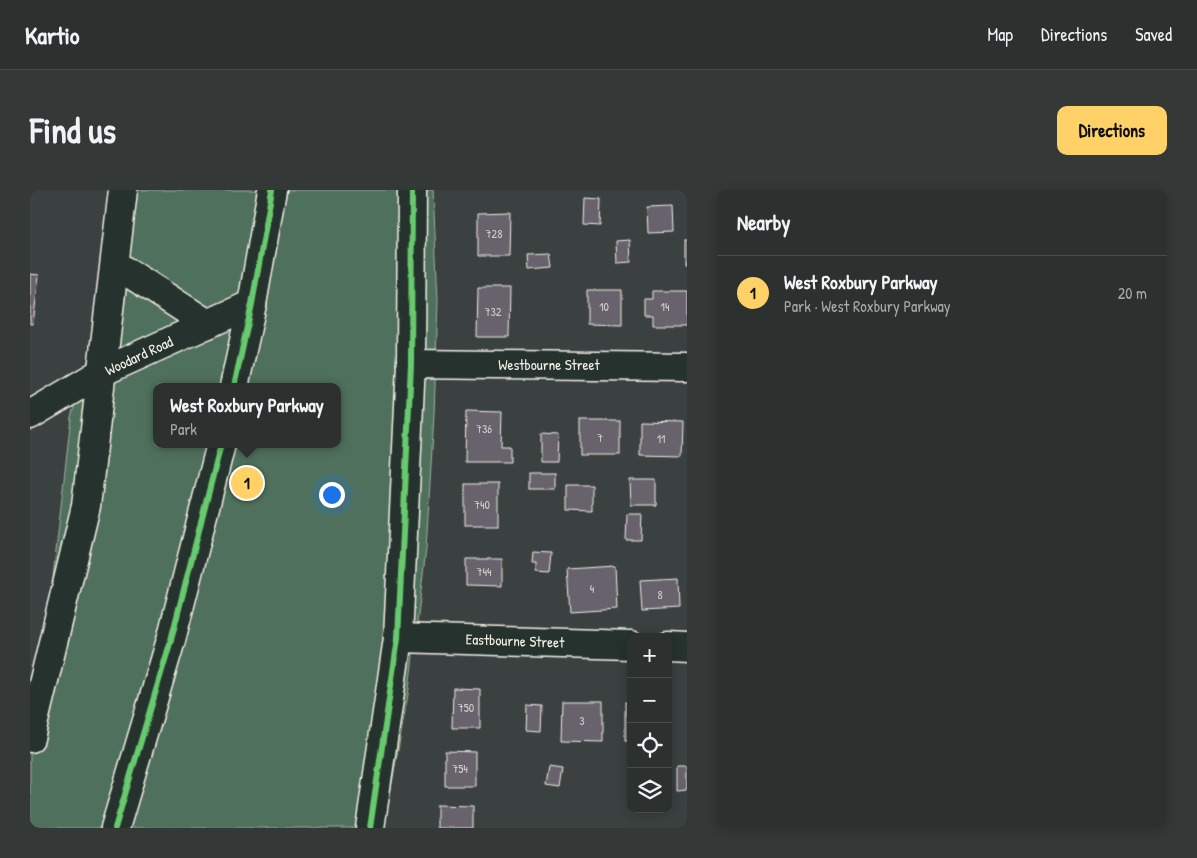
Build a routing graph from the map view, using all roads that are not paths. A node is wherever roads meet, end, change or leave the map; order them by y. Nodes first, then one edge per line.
1 (123, 190) edge
2 (272, 190) edge
3 (412, 190) edge
4 (115, 264) junction
5 (252, 304) junction
6 (208, 324) junction
7 (411, 364) junction
8 (687, 366) edge
9 (102, 372) junction
10 (235, 383) edge
11 (30, 415) edge
12 (220, 448) edge
13 (398, 638) junction
14 (627, 645) edge
15 (672, 646) edge
16 (687, 647) edge
17 (30, 738) edge
18 (115, 828) edge
19 (370, 828) edge

1 - 4 street
2 - 5 street
3 - 7 street
4 - 6 street
4 - 9 street
5 - 6 street, Woodard Road
5 - 10 street
6 - 9 street, Woodard Road
7 - 8 street, Westbourne Street
7 - 13 street
9 - 11 street, Woodard Road
9 - 17 street
12 - 18 street
13 - 14 street, Eastbourne Street
13 - 19 street
15 - 16 street

